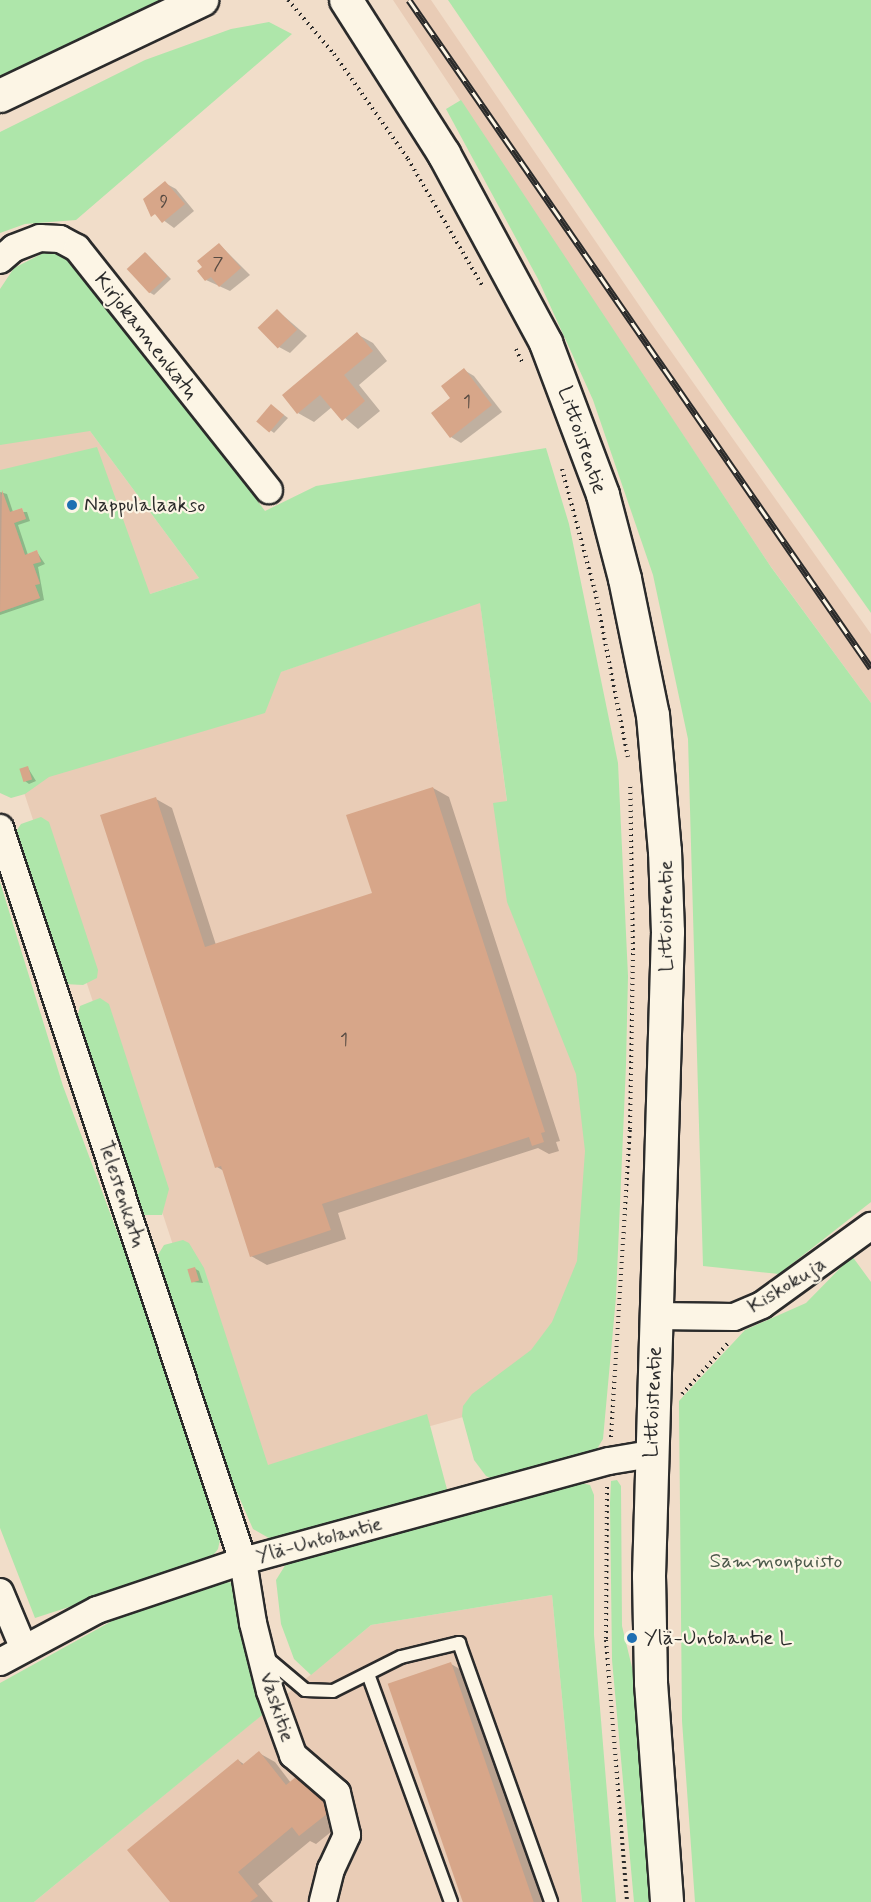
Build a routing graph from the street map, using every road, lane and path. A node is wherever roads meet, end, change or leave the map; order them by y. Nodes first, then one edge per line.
1 (202, 0) edge
2 (288, 0) edge
3 (346, 0) edge
4 (0, 96) edge
5 (0, 260) edge
6 (485, 292) dead end
7 (513, 343) dead end
8 (526, 373) dead end
9 (559, 457) dead end
10 (269, 490) dead end
11 (629, 764) dead end
12 (630, 776) dead end
13 (0, 828) edge
14 (871, 1226) edge
15 (656, 1316) junction
16 (731, 1340) dead end
17 (652, 1441) junction
18 (609, 1461) junction
19 (243, 1561) junction
20 (0, 1592) edge
21 (22, 1647) junction
22 (260, 1652) junction
23 (0, 1662) edge
24 (368, 1674) junction
25 (323, 1902) edge
26 (451, 1902) edge
27 (551, 1902) edge
28 (627, 1902) edge
29 (667, 1902) edge

1 - 4 street
2 - 6 path
3 - 15 street, Littoistentie
5 - 10 street, Kirjokannenkatu
7 - 8 path
9 - 11 path
12 - 18 path
13 - 19 street, Telestenkatu
14 - 15 street, Kiskokuja
15 - 17 street, Littoistentie
16 - 17 path
17 - 18 street, Ylä-Untolantie
17 - 29 street, Littoistentie
18 - 19 street, Ylä-Untolantie
18 - 28 path
19 - 21 street, Ylä-Untolantie
19 - 22 street, Vaskitie
20 - 21 street
21 - 23 street, Ylä-Untolantie
22 - 24 lane
22 - 25 street, Vaskitie
24 - 26 lane
24 - 27 lane

